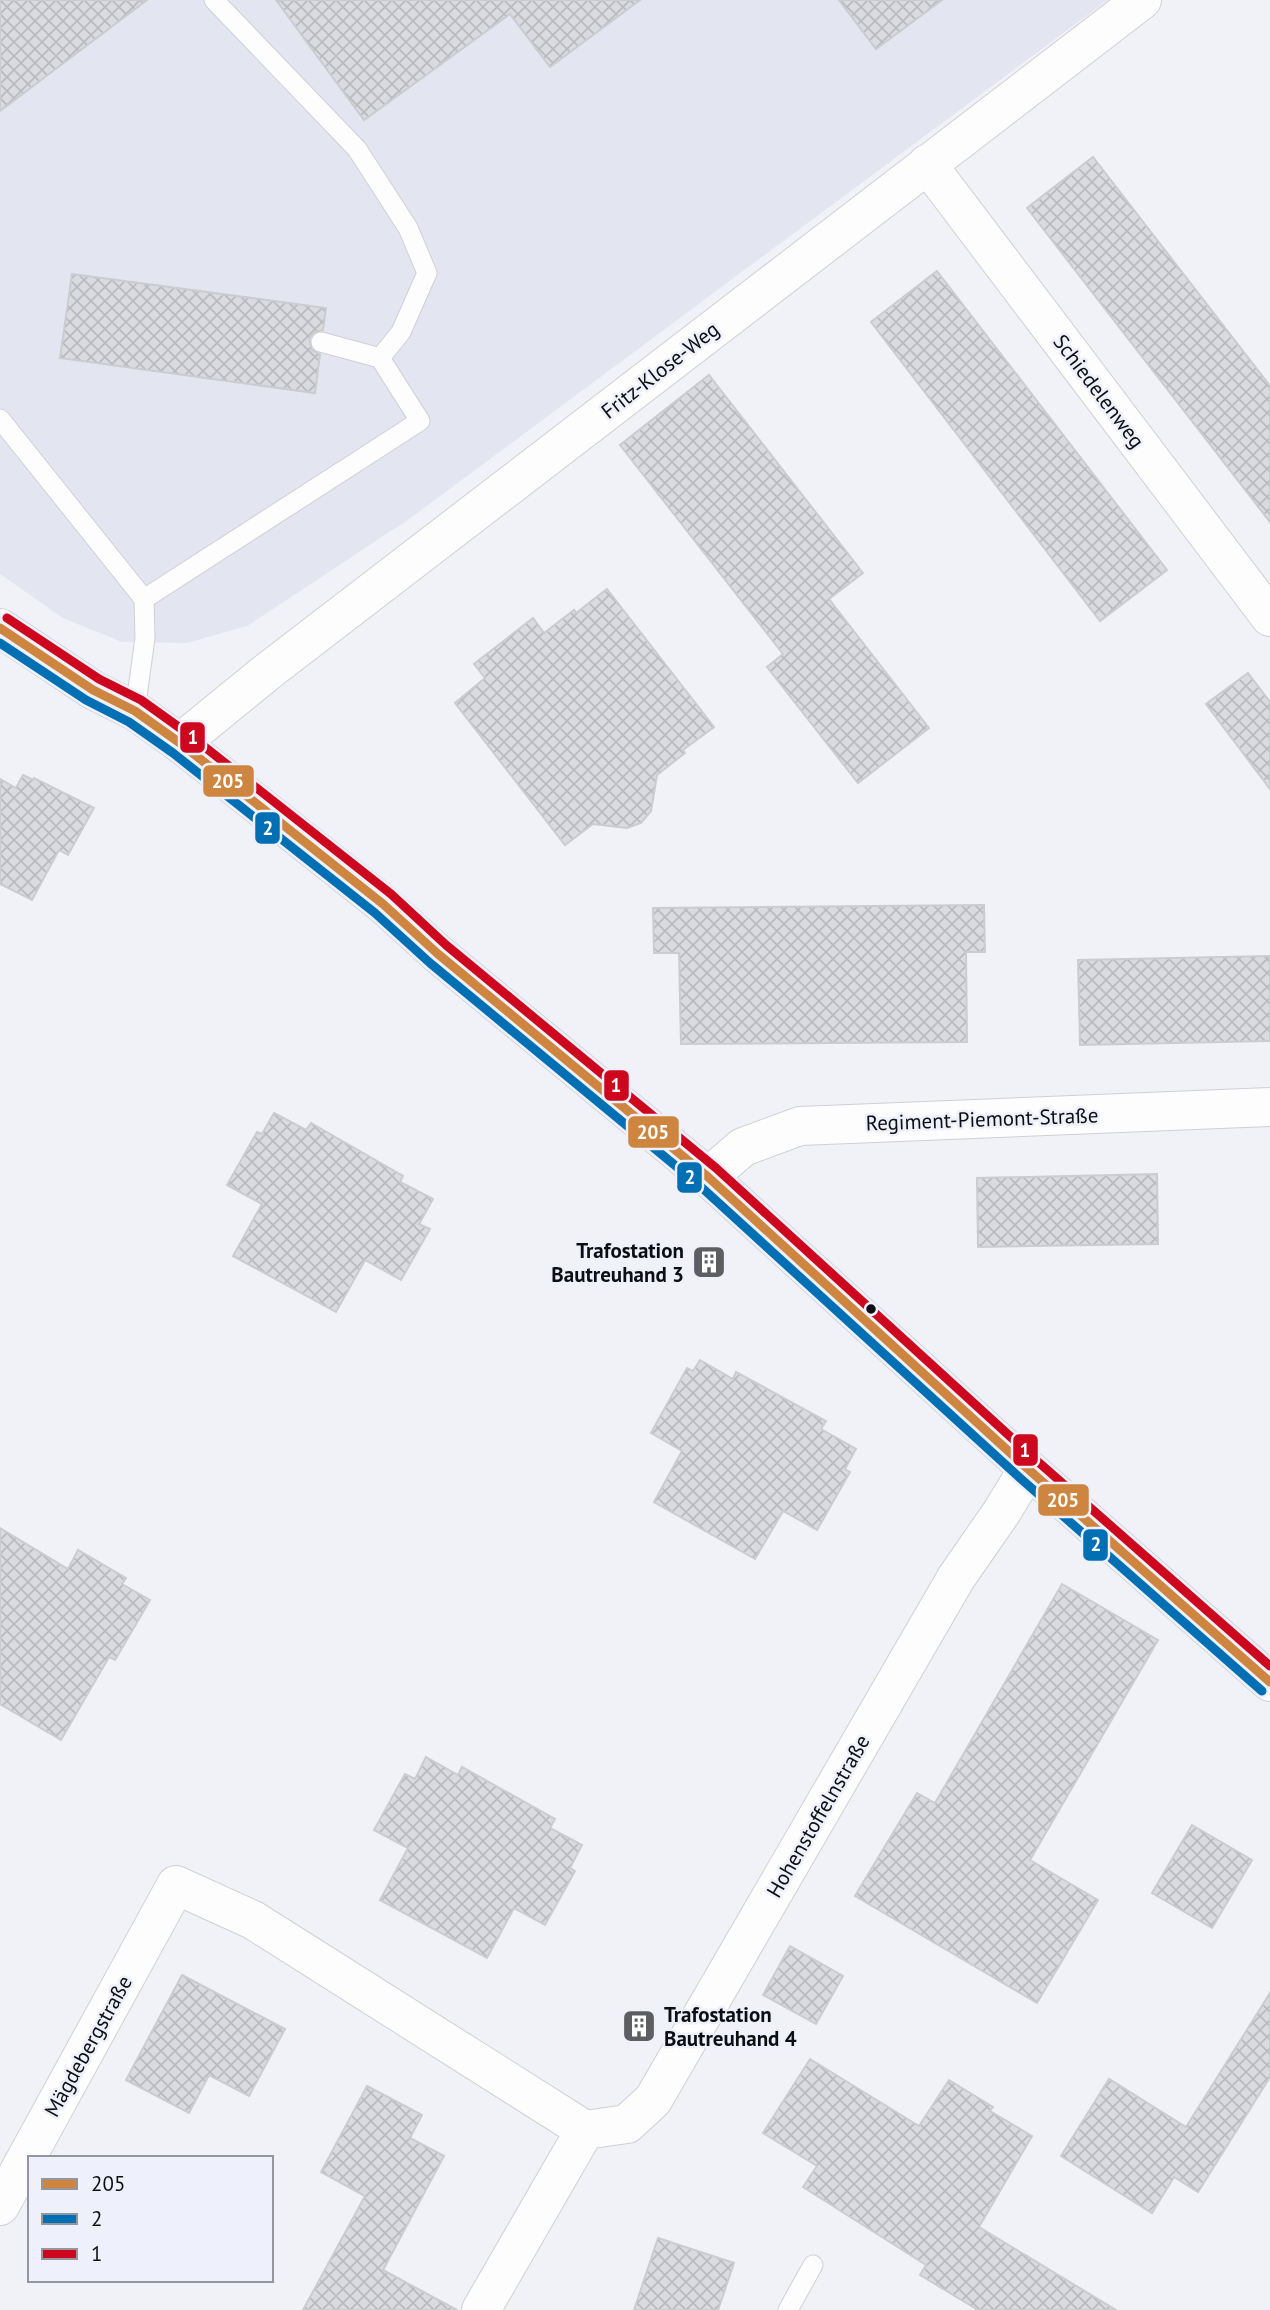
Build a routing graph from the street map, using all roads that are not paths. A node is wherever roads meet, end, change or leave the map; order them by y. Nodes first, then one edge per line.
1 (214, 0) edge
2 (1142, 0) edge
3 (927, 164) junction
4 (321, 342) dead end
5 (380, 358) junction
6 (0, 419) edge
7 (144, 599) junction
8 (1270, 617) edge
9 (0, 628) edge
10 (135, 711) junction
11 (180, 743) junction
12 (1270, 1107) edge
13 (708, 1177) junction
14 (1028, 1469) junction
15 (1270, 1682) edge
16 (586, 2130) junction
17 (0, 2206) edge
18 (813, 2265) dead end
19 (481, 2310) edge
20 (788, 2310) edge

1 - 5 lane
2 - 3 street, Fritz-Klose-Weg
3 - 8 street, Schiedelenweg
3 - 11 street, Fritz-Klose-Weg
4 - 5 lane
5 - 7 lane
6 - 7 lane
7 - 10 lane
9 - 10 street
10 - 11 street
11 - 13 street
12 - 13 street, Regiment-Piemont-Straße
13 - 14 street
14 - 15 street
14 - 16 street, Hohenstoffelnstraße
16 - 17 street, Mägdebergstraße
16 - 19 street
18 - 20 lane

